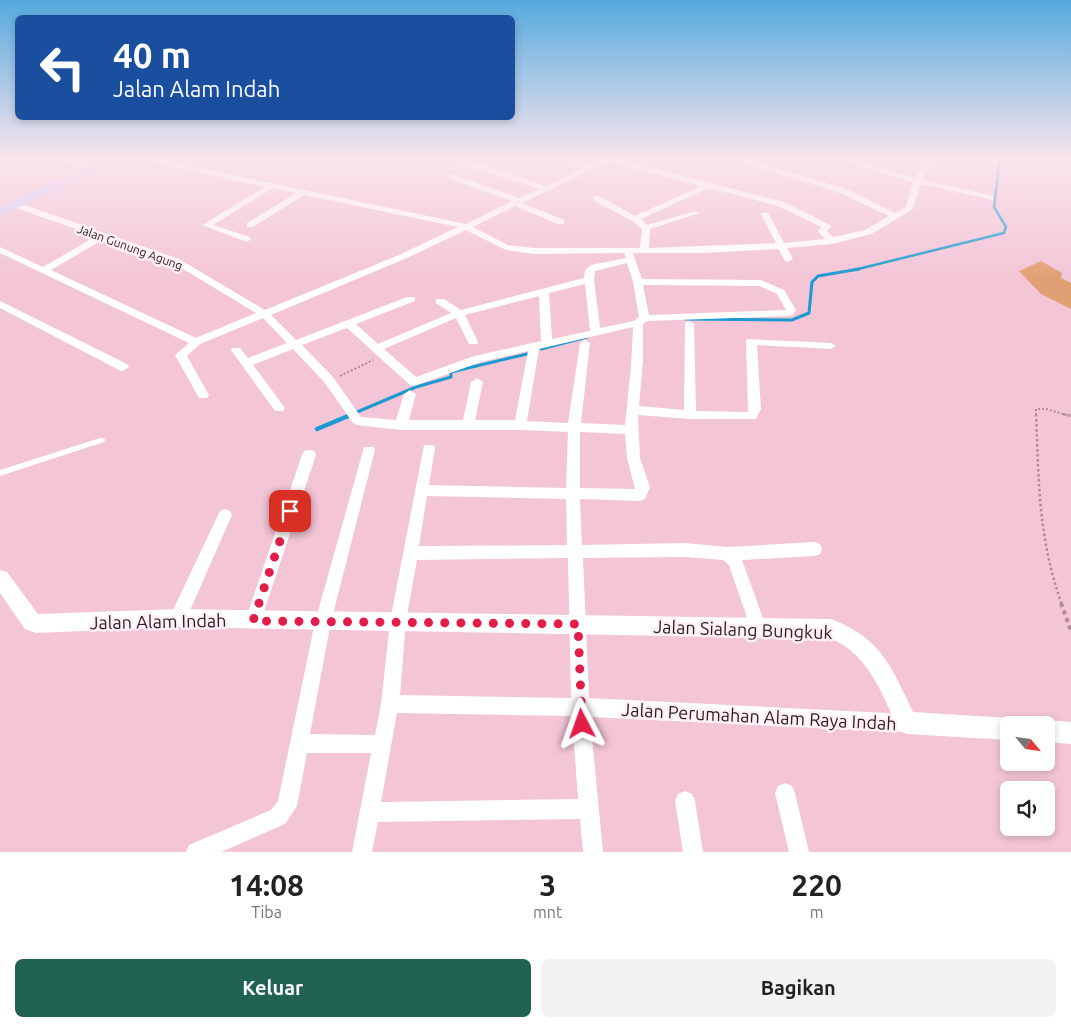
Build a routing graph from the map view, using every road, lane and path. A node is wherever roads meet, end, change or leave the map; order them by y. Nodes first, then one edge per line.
1 (32, 198) edge
2 (252, 198) edge
3 (294, 198) edge
4 (325, 198) edge
5 (506, 198) edge
6 (526, 198) edge
7 (596, 198) dead end
8 (681, 198) edge
9 (756, 198) edge
10 (857, 198) edge
11 (912, 198) edge
12 (517, 202) junction
13 (16, 205) junction
14 (0, 212) edge
15 (696, 214) dead end
16 (765, 214) dead end
17 (896, 216) junction
18 (635, 219) junction
19 (561, 222) dead end
20 (250, 225) dead end
21 (464, 226) junction
22 (646, 228) junction
23 (102, 236) junction
24 (247, 239) dead end
25 (832, 242) junction
26 (779, 244) junction
27 (0, 250) edge
28 (644, 250) junction
29 (630, 255) junction
30 (788, 259) dead end
31 (44, 270) junction
32 (589, 280) junction
33 (638, 282) junction
34 (544, 292) junction
35 (411, 299) dead end
36 (440, 301) dead end
37 (0, 304) edge
38 (458, 313) junction
39 (266, 315) junction
40 (641, 320) junction
41 (348, 323) junction
42 (689, 324) dead end
43 (595, 331) junction
44 (196, 342) junction
45 (473, 342) dead end
46 (585, 343) dead end
47 (294, 344) junction
48 (547, 344) junction
49 (831, 346) dead end
50 (534, 348) junction
51 (236, 350) dead end
52 (380, 351) junction
53 (246, 363) junction
54 (124, 367) dead end
55 (329, 380) junction
56 (477, 382) dead end
57 (410, 394) dead end
58 (203, 396) dead end
59 (279, 408) dead end
60 (632, 410) junction
61 (690, 416) junction
62 (1071, 416) edge
63 (468, 424) junction
64 (401, 425) junction
65 (520, 425) junction
66 (574, 427) junction
67 (630, 430) junction
68 (102, 440) dead end
69 (429, 448) dead end
70 (369, 450) dead end
71 (309, 455) dead end
72 (0, 473) edge
73 (421, 490) junction
74 (573, 494) junction
75 (225, 515) dead end
76 (815, 548) dead end
77 (410, 552) junction
78 (576, 552) junction
79 (727, 554) junction
80 (0, 578) edge
81 (178, 618) junction
82 (253, 621) junction
83 (398, 621) junction
84 (324, 622) junction
85 (578, 624) junction
86 (759, 628) junction
87 (1071, 631) edge
88 (390, 704) junction
89 (580, 707) junction
90 (908, 723) junction
91 (1000, 728) edge
92 (1055, 732) edge
93 (1071, 733) edge
94 (300, 743) junction
95 (381, 744) junction
96 (785, 793) dead end
97 (686, 801) dead end
98 (590, 809) junction
99 (371, 812) junction
100 (196, 852) edge
101 (362, 852) edge
102 (593, 852) edge
103 (693, 852) edge
104 (799, 852) edge

1 - 13 main road
2 - 24 street
3 - 20 street
4 - 21 street
5 - 12 street
6 - 12 street
7 - 18 street
8 - 18 street
9 - 25 street
10 - 17 street
11 - 17 street
12 - 19 street
12 - 21 street
13 - 14 main road
13 - 23 street, Jalan Gunung Agung
15 - 22 street
16 - 26 street
17 - 25 street
18 - 22 street
21 - 29 street
21 - 39 street
22 - 28 street
23 - 31 street
23 - 39 street, Jalan Gunung Agung
25 - 26 street
26 - 28 street
26 - 30 street
27 - 31 street
28 - 29 street
29 - 32 street
29 - 33 street
31 - 44 street
32 - 34 street
32 - 43 street
33 - 40 street
33 - 40 street
34 - 38 street
34 - 48 street
35 - 41 street
36 - 38 street
37 - 54 street
38 - 45 street
38 - 52 street
39 - 44 street
39 - 47 street, Jalan Gunung Agung
40 - 43 street
40 - 60 street
41 - 47 street
41 - 52 street
42 - 61 street
43 - 48 street
44 - 58 street
46 - 66 street
47 - 53 street
47 - 55 street, Jalan Gunung Agung
48 - 50 street
49 - 61 street
50 - 52 street
50 - 65 street
51 - 53 street
52 - 55 path
53 - 59 street
55 - 64 street, Jalan Gunung Agung
56 - 63 street
57 - 64 street
60 - 61 street
60 - 67 street
62 - 87 path
63 - 64 street, Jalan Gunung Agung
63 - 65 street, Jalan Gunung Agung
65 - 66 street, Jalan Gunung Agung
66 - 67 street, Jalan Gunung Agung
66 - 74 street
67 - 74 street
68 - 72 lane
69 - 73 street
70 - 84 street
71 - 82 street
73 - 74 street
73 - 77 street
74 - 78 street
75 - 81 street
76 - 79 street
77 - 78 street
77 - 83 street
78 - 79 street
78 - 85 street
79 - 86 street
80 - 81 street, Jalan Alam Indah
81 - 82 street, Jalan Alam Indah
82 - 84 street, Jalan Alam Indah
83 - 84 street, Jalan Alam Indah
83 - 85 street, Jalan Alam Indah
83 - 88 street
84 - 94 street
85 - 86 street, Jalan Sialang Bungkuk
85 - 89 street
86 - 90 street, Jalan Sialang Bungkuk
88 - 89 street, Jalan Perumahan Alam Raya Indah
88 - 95 street
89 - 90 street, Jalan Perumahan Alam Raya Indah
89 - 98 street
90 - 91 street
92 - 93 street
94 - 95 street
94 - 100 street
95 - 99 street
96 - 104 street
97 - 103 street
98 - 99 street
98 - 102 street
99 - 101 street

